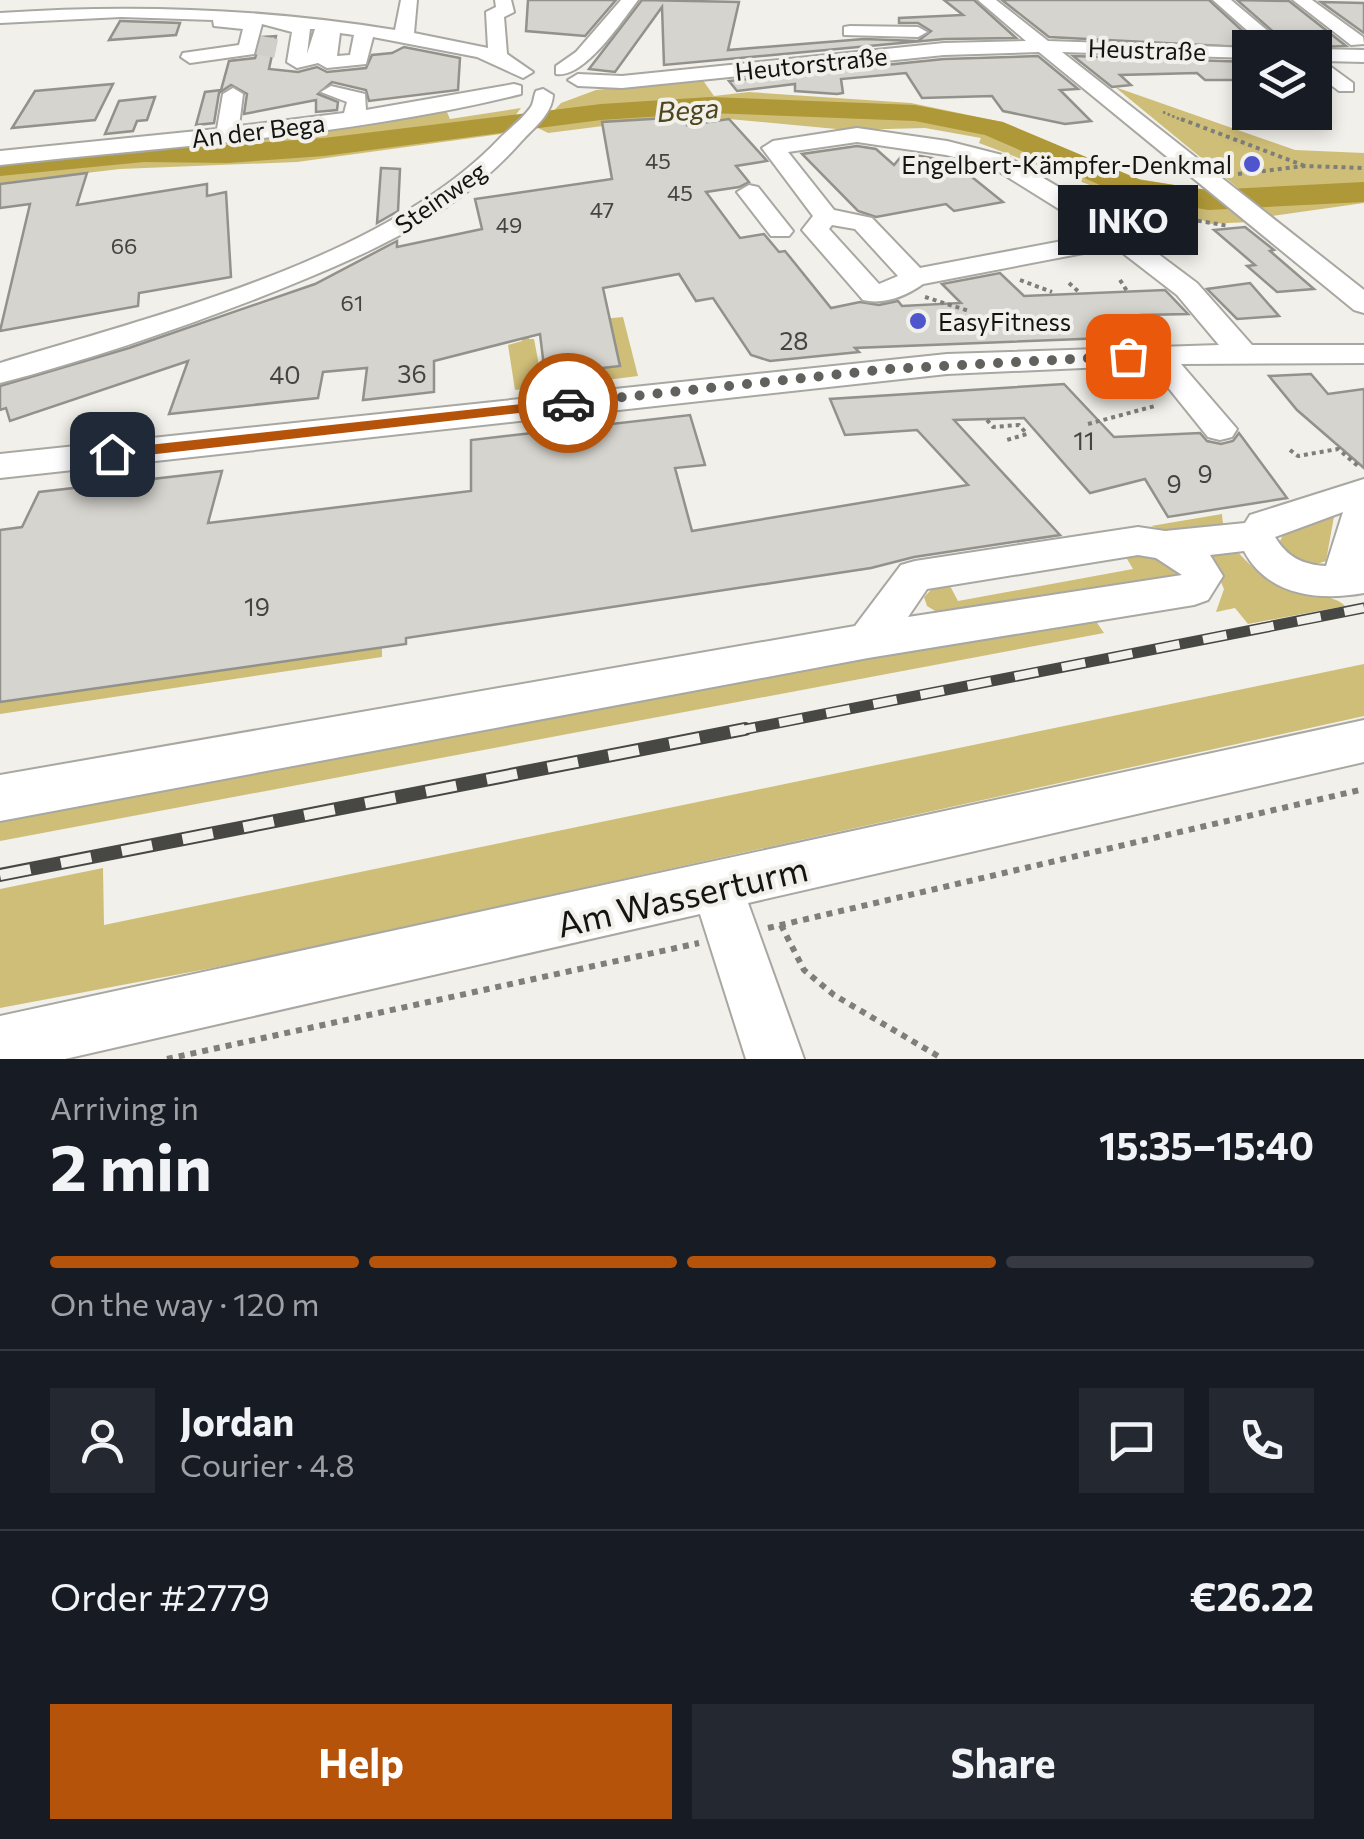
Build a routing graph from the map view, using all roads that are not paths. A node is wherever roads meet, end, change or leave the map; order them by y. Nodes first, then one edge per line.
1 (233, 0) edge
2 (409, 0) edge
3 (503, 0) edge
4 (630, 0) edge
5 (986, 0) edge
6 (1221, 0) edge
7 (1301, 0) edge
8 (340, 2) edge
9 (100, 6) edge
10 (908, 11) dead end
11 (202, 18) junction
12 (3, 20) edge
13 (333, 24) junction
14 (1256, 30) edge
15 (850, 31) dead end
16 (930, 33) junction
17 (388, 38) junction
18 (269, 42) junction
19 (1044, 46) junction
20 (944, 49) junction
21 (1360, 49) edge
22 (1232, 51) edge
23 (1332, 52) edge
24 (498, 57) junction
25 (297, 60) junction
26 (571, 75) junction
27 (1332, 77) edge
28 (518, 81) junction
29 (1346, 87) dead end
30 (330, 92) dead end
31 (233, 94) dead end
32 (543, 101) junction
33 (353, 118) junction
34 (218, 135) junction
35 (0, 158) edge
36 (749, 192) dead end
37 (826, 216) junction
38 (780, 231) dead end
39 (1119, 238) junction
40 (906, 283) junction
41 (1364, 304) edge
42 (1242, 354) junction
43 (1364, 354) edge
44 (1159, 355) junction
45 (0, 373) edge
46 (1220, 429) dead end
47 (0, 466) edge
48 (1359, 529) edge
49 (1256, 536) junction
50 (1364, 741) edge
51 (0, 798) edge
52 (717, 887) junction
53 (0, 1045) edge
54 (775, 1059) edge

1 - 11 street
2 - 17 street
3 - 24 street
4 - 26 street
5 - 19 street
6 - 14 street
7 - 21 street
8 - 13 street
9 - 11 street
9 - 12 street
10 - 16 street
11 - 11 street
11 - 18 street
13 - 17 street
13 - 17 street
13 - 18 street
13 - 25 street
15 - 16 street
16 - 20 street
17 - 24 street
18 - 25 street
18 - 25 street
19 - 20 street, Heutorstraße
19 - 22 street, Heustraße
19 - 41 street
20 - 26 street, Heutorstraße
21 - 23 street
24 - 28 street
26 - 28 street, Heutorstraße
26 - 32 street
27 - 29 street
28 - 32 street
28 - 33 street, An der Bega
30 - 33 street
31 - 34 street
32 - 45 street, Steinweg
33 - 34 street, An der Bega
34 - 35 street, An der Bega
36 - 38 street
37 - 39 street
37 - 40 street
37 - 40 street
39 - 40 street
39 - 42 street
42 - 43 street
42 - 44 street
44 - 46 street
44 - 47 street
48 - 49 street
48 - 49 street
49 - 51 street
50 - 52 street, Am Wasserturm
52 - 53 street, Am Wasserturm
52 - 54 street

